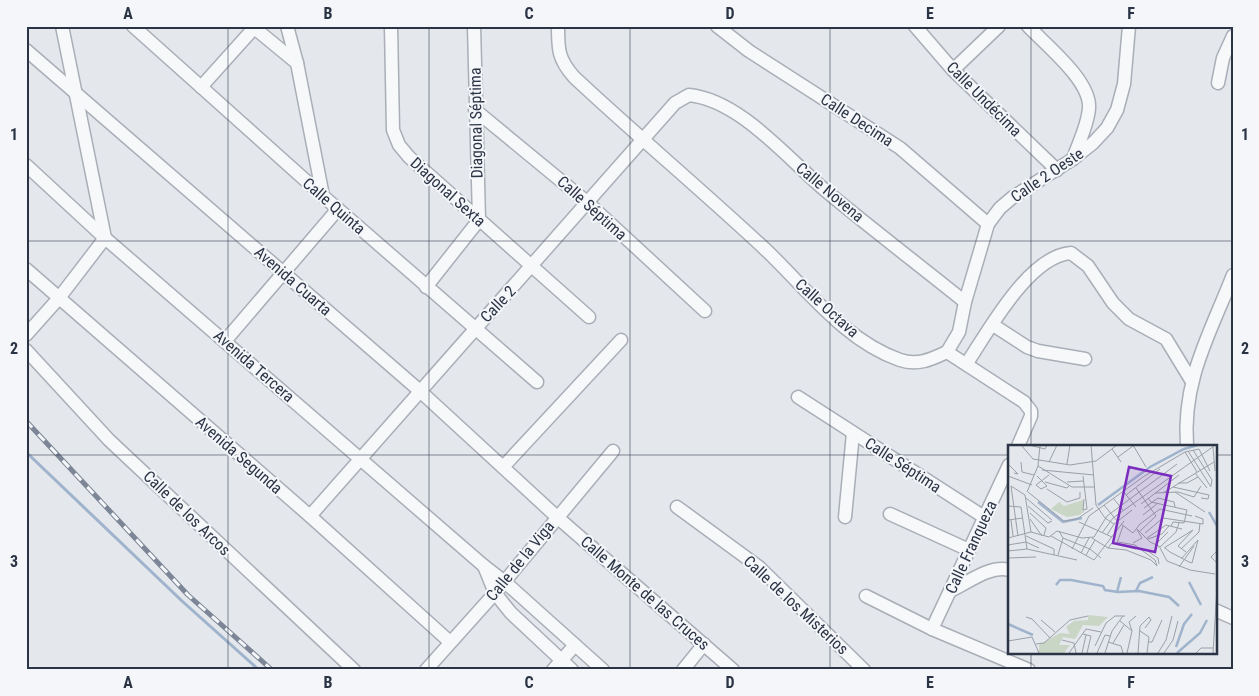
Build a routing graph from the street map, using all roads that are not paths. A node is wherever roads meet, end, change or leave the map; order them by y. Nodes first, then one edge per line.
1 (62, 26) edge
2 (133, 26) edge
3 (287, 26) edge
4 (391, 26) edge
5 (474, 26) edge
6 (558, 26) edge
7 (717, 26) edge
8 (915, 26) edge
9 (1000, 26) edge
10 (1028, 26) edge
11 (1129, 26) edge
12 (253, 27) edge
13 (1233, 36) edge
14 (26, 50) edge
15 (297, 63) junction
16 (953, 70) junction
17 (1218, 83) dead end
18 (201, 87) junction
19 (75, 94) junction
20 (689, 95) joint
21 (475, 110) junction
22 (642, 141) junction
23 (1073, 159) junction
24 (26, 165) edge
25 (1057, 170) junction
26 (323, 196) junction
27 (588, 203) junction
28 (338, 209) junction
29 (479, 220) junction
30 (988, 224) junction
31 (105, 238) junction
32 (532, 266) junction
33 (26, 270) edge
34 (282, 272) junction
35 (1233, 275) edge
36 (426, 286) junction
37 (60, 298) junction
38 (965, 302) junction
39 (705, 311) dead end
40 (589, 317) dead end
41 (993, 326) junction
42 (476, 327) junction
43 (26, 334) edge
44 (225, 340) junction
45 (621, 340) dead end
46 (26, 350) edge
47 (947, 352) junction
48 (1085, 359) dead end
49 (967, 363) junction
50 (1191, 380) junction
51 (538, 382) dead end
52 (420, 391) junction
53 (798, 398) dead end
54 (853, 433) junction
55 (1018, 445) edge
56 (1187, 445) edge
57 (613, 451) dead end
58 (361, 460) junction
59 (503, 467) junction
60 (1008, 467) edge
61 (677, 507) dead end
62 (890, 514) dead end
63 (310, 516) junction
64 (557, 516) junction
65 (845, 517) dead end
66 (984, 517) junction
67 (969, 550) junction
68 (484, 566) junction
69 (1008, 570) edge
70 (503, 581) junction
71 (952, 590) junction
72 (495, 593) junction
73 (866, 596) dead end
74 (1216, 610) edge
75 (1233, 618) edge
76 (932, 629) junction
77 (450, 642) junction
78 (704, 644) junction
79 (575, 645) junction
80 (557, 665) edge
81 (354, 670) edge
82 (426, 670) edge
83 (572, 670) edge
84 (603, 670) edge
85 (683, 670) edge
86 (733, 670) edge
87 (864, 670) edge
88 (1029, 670) edge

1 - 19 street
2 - 18 street, Calle Quinta
3 - 15 street
4 - 29 street, Diagonal Sexta
5 - 21 street, Diagonal Séptima
6 - 22 street, Calle Octava
7 - 30 street, Calle Decima
8 - 16 street, Calle Undécima
9 - 16 street
10 - 23 street
11 - 23 street, Calle 2 Oeste
12 - 15 street
12 - 18 street
13 - 17 street
14 - 19 street, Avenida Cuarta
15 - 26 street
16 - 25 street, Calle Undécima
18 - 26 street, Calle Quinta
19 - 31 street
19 - 34 street, Avenida Cuarta
20 - 22 street, Calle 2
20 - 38 street, Calle Novena
21 - 27 street, Calle Séptima
21 - 29 street, Diagonal Séptima
22 - 27 street, Calle 2
22 - 47 street, Calle Octava
23 - 25 street, Calle 2 Oeste
24 - 31 street, Avenida Tercera
25 - 30 street, Calle 2 Oeste
26 - 28 street, Calle Quinta
27 - 32 street, Calle 2
27 - 39 street, Calle Séptima
28 - 34 street
28 - 36 street, Calle Quinta
29 - 32 street, Diagonal Sexta
29 - 36 street
30 - 38 street, Calle 2 Oeste
31 - 37 street
31 - 44 street, Avenida Tercera
32 - 40 street, Diagonal Sexta
32 - 42 street, Calle 2
33 - 37 street, Avenida Segunda
34 - 44 street
34 - 52 street, Avenida Cuarta
35 - 50 street
36 - 42 street, Calle Quinta
37 - 43 street
37 - 63 street, Avenida Segunda
38 - 47 street, Calle 2 Oeste
41 - 48 street
41 - 49 street
41 - 50 street
42 - 51 street, Calle Quinta
42 - 52 street, Calle 2
44 - 58 street, Avenida Tercera
45 - 59 street
46 - 81 street, Calle de los Arcos
47 - 49 street
49 - 55 street
50 - 56 street
52 - 58 street, Calle 2
52 - 59 street, Avenida Cuarta
53 - 54 street, Calle Séptima
54 - 65 street
54 - 66 street, Calle Séptima
57 - 64 street, Calle de la Viga
58 - 63 street, Calle 2
58 - 68 street, Avenida Tercera
59 - 64 street, Avenida Cuarta
60 - 66 street, Calle Franqueza
61 - 87 street, Calle de los Misterios
62 - 67 street
63 - 77 street, Avenida Segunda
64 - 70 street, Calle de la Viga
64 - 78 street, Calle Monte de las Cruces
66 - 67 street, Calle Franqueza
67 - 71 street, Calle Franqueza
68 - 70 street, Avenida Tercera
68 - 72 street
69 - 71 street
70 - 72 street, Calle de la Viga
70 - 79 street, Avenida Tercera
71 - 76 street, Calle Franqueza
72 - 77 street, Calle de la Viga
72 - 80 street
73 - 76 street
74 - 75 street
76 - 88 street
77 - 82 street, Calle de la Viga
78 - 85 street
78 - 86 street, Calle Monte de las Cruces
79 - 80 street
79 - 84 street, Avenida Tercera
80 - 83 street

